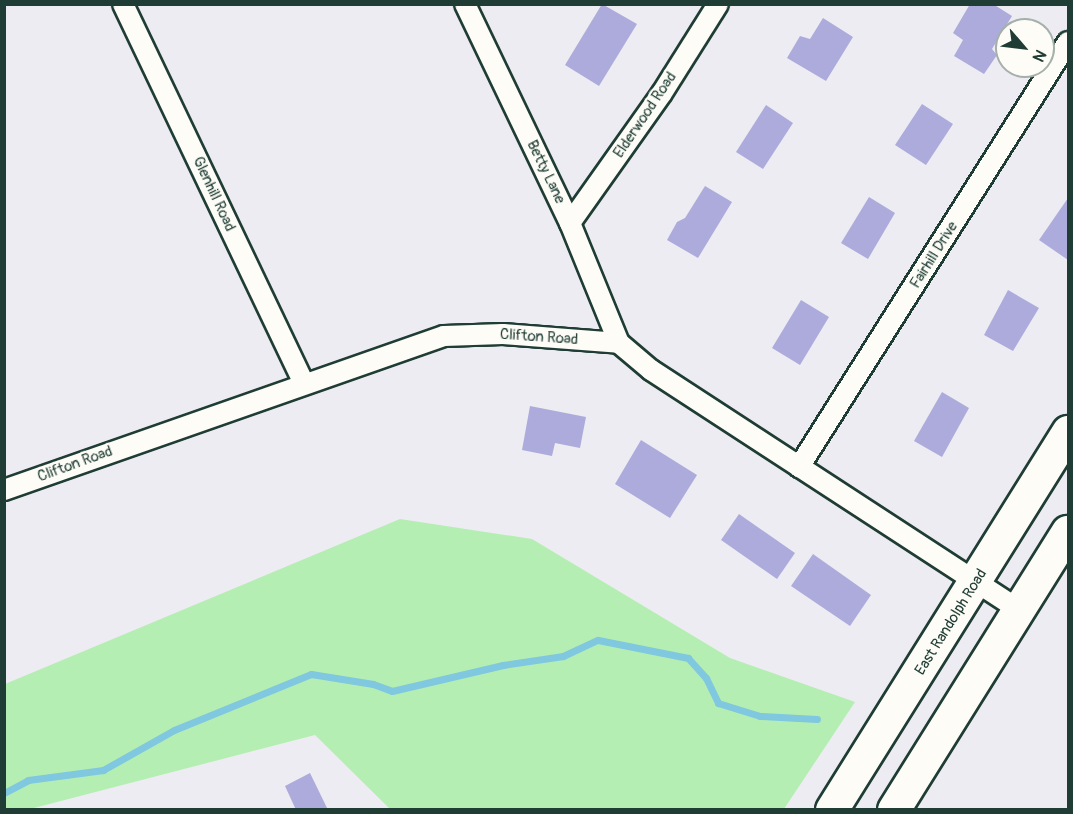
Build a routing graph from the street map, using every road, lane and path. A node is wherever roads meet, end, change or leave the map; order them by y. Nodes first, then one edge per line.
1 (123, 4) edge
2 (465, 4) edge
3 (718, 4) edge
4 (1068, 42) edge
5 (570, 223) junction
6 (619, 343) junction
7 (304, 383) junction
8 (1068, 432) edge
9 (799, 467) junction
10 (4, 490) edge
11 (1068, 532) edge
12 (976, 583) junction
13 (1019, 610) junction
14 (831, 810) edge
15 (894, 810) edge

1 - 7 street, Glenhill Road
2 - 5 street, Betty Lane
3 - 5 street, Elderwood Road
4 - 9 street, Fairhill Drive
5 - 6 street, Betty Lane
6 - 7 street, Clifton Road
6 - 9 street
7 - 10 street, Clifton Road
8 - 12 main road, East Randolph Road
9 - 12 street
11 - 13 main road
12 - 13 street
12 - 14 main road, East Randolph Road
13 - 15 main road

